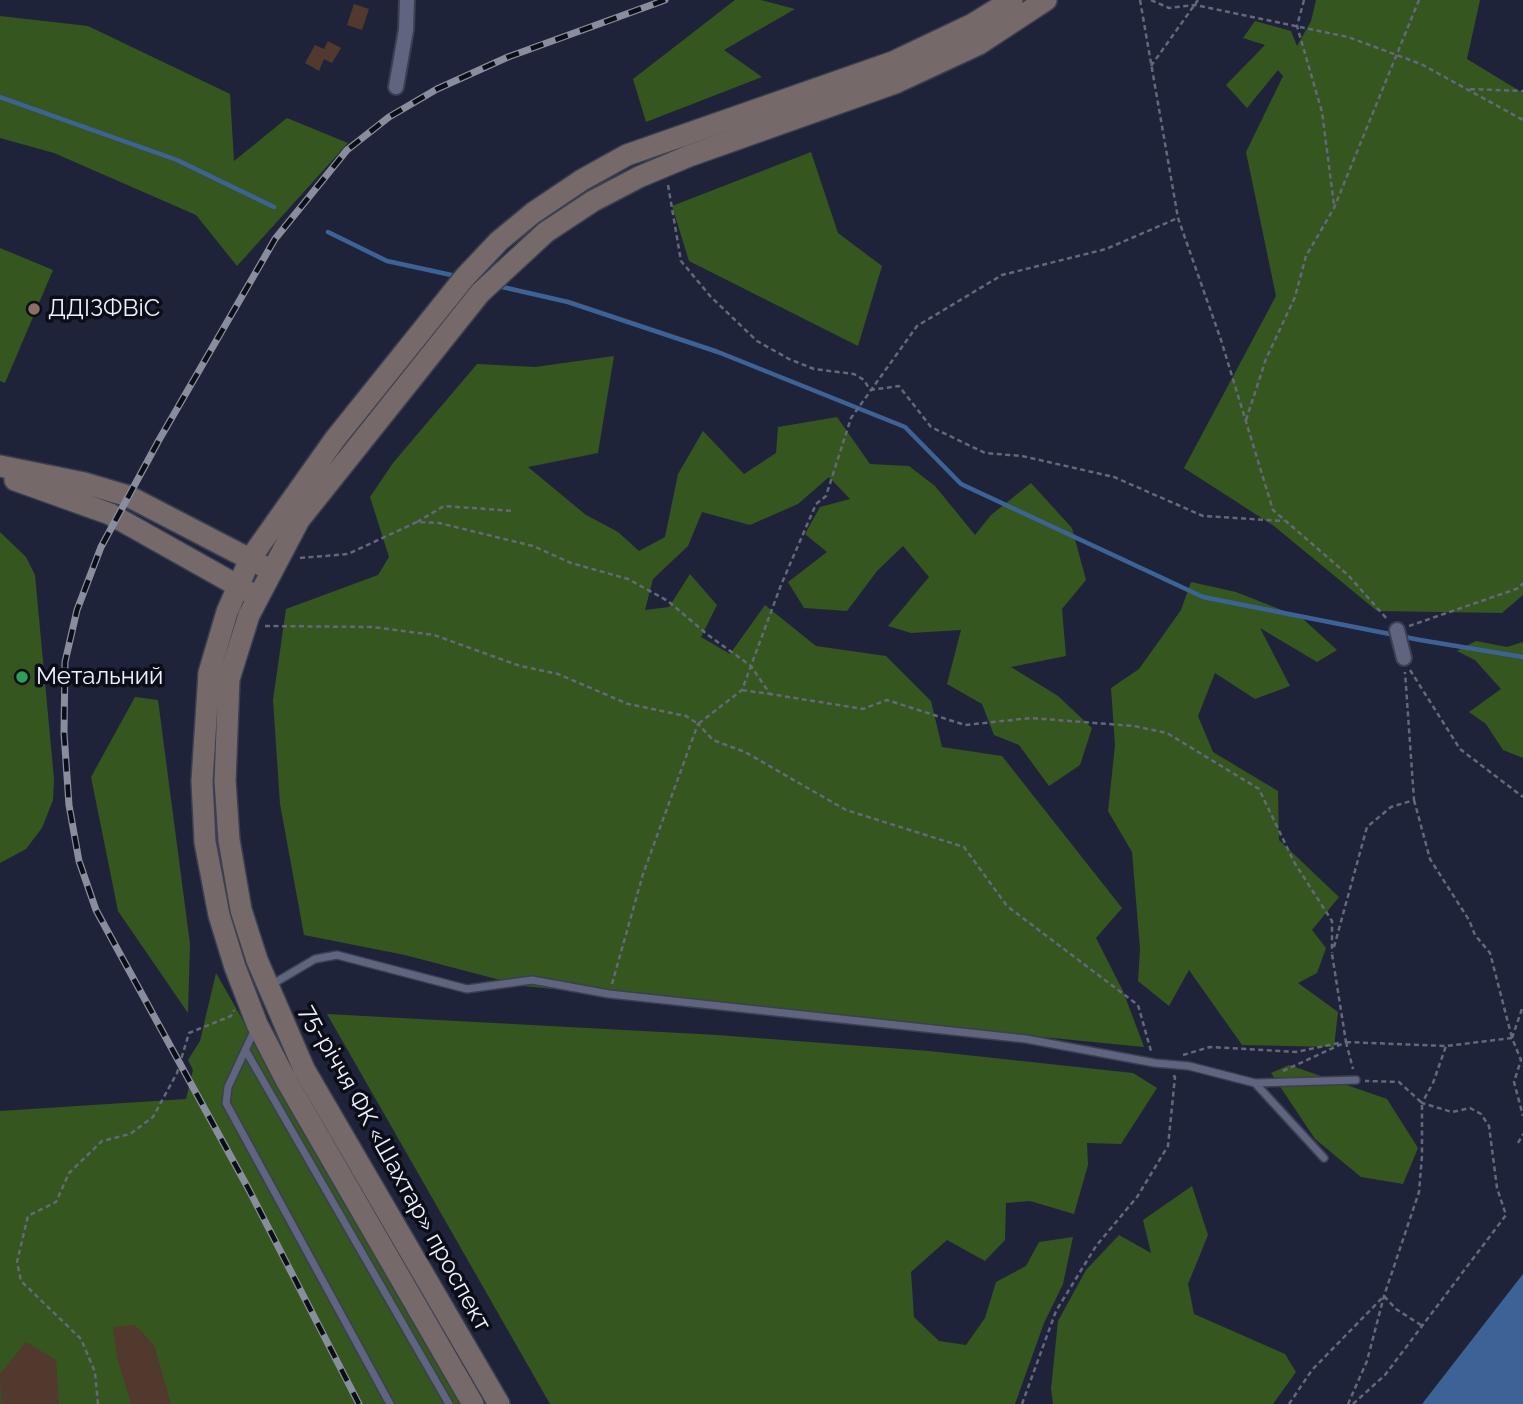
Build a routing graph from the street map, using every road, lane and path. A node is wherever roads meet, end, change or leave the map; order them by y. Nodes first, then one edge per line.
1 (407, 0) edge
2 (1012, 0) edge
3 (1046, 0) edge
4 (1140, 0) edge
5 (1151, 0) edge
6 (1198, 0) edge
7 (1304, 0) edge
8 (1419, 0) edge
9 (1195, 5) junction
10 (1297, 26) junction
11 (1397, 55) junction
12 (1151, 66) junction
13 (396, 87) dead end
14 (1466, 89) junction
15 (1523, 91) edge
16 (1523, 120) edge
17 (667, 177) dead end
18 (1334, 208) junction
19 (1178, 218) junction
20 (870, 390) junction
21 (1245, 422) junction
22 (0, 466) edge
23 (0, 474) edge
24 (514, 510) dead end
25 (1286, 521) junction
26 (416, 522) junction
27 (250, 559) junction
28 (271, 570) junction
29 (237, 586) junction
30 (1522, 586) edge
31 (257, 596) junction
32 (244, 628) junction
33 (1397, 630) junction
34 (1404, 658) junction
35 (751, 666) junction
36 (742, 690) junction
37 (770, 694) junction
38 (698, 724) junction
39 (1523, 797) edge
40 (1414, 800) junction
41 (1332, 953) junction
42 (268, 987) junction
43 (245, 994) junction
44 (609, 994) junction
45 (1523, 1006) edge
46 (1523, 1020) edge
47 (1517, 1022) junction
48 (257, 1024) junction
49 (1512, 1038) junction
50 (1346, 1042) junction
51 (1446, 1046) junction
52 (246, 1051) junction
53 (1154, 1063) junction
54 (1356, 1080) junction
55 (1255, 1083) junction
56 (1422, 1103) junction
57 (1523, 1116) edge
58 (1523, 1134) edge
59 (1518, 1143) dead end
60 (1324, 1158) dead end
61 (1384, 1296) junction
62 (1424, 1327) junction
63 (98, 1404) edge
64 (390, 1404) edge
65 (449, 1404) edge
66 (473, 1404) edge
67 (499, 1404) edge
68 (1021, 1404) edge
69 (1289, 1404) edge
70 (1348, 1404) edge
71 (1353, 1404) edge

1 - 13 street
2 - 27 main road, 75-річчя ФК «Шахтар» проспект
3 - 28 main road, 75-річчя ФК «Шахтар» проспект
4 - 12 path
5 - 9 path
6 - 9 path
7 - 10 path
8 - 11 path
9 - 10 path
9 - 12 path
10 - 11 path
10 - 18 path
11 - 14 path
11 - 18 path
12 - 19 path
14 - 15 path
14 - 16 path
17 - 20 path
18 - 21 path
19 - 20 path
19 - 21 path
20 - 25 path
20 - 35 path
21 - 25 path
22 - 27 main road
23 - 29 main road
24 - 26 path
25 - 33 path
26 - 28 path
26 - 35 path
27 - 28 main road
27 - 29 main road, 75-річчя ФК «Шахтар» проспект
28 - 31 main road, 75-річчя ФК «Шахтар» проспект
29 - 31 main road
29 - 43 main road, 75-річчя ФК «Шахтар» проспект
30 - 33 path
31 - 32 main road, 75-річчя ФК «Шахтар» проспект
32 - 38 path
32 - 42 main road, 75-річчя ФК «Шахтар» проспект
33 - 34 street
34 - 39 path
34 - 40 path
35 - 36 path
35 - 37 path
36 - 37 path
36 - 38 path
37 - 41 path
38 - 44 path
38 - 53 path
40 - 41 path
40 - 49 path
41 - 50 path
42 - 44 lane
42 - 67 main road, 75-річчя ФК «Шахтар» проспект
43 - 48 main road, 75-річчя ФК «Шахтар» проспект
43 - 63 path
44 - 53 lane
45 - 47 path
46 - 47 path
47 - 49 path
48 - 52 lane
48 - 66 main road, 75-річчя ФК «Шахтар» проспект
49 - 51 path
49 - 57 path
50 - 51 path
50 - 53 path
50 - 54 path
50 - 55 path
51 - 56 path
52 - 64 lane
52 - 65 lane
53 - 55 lane
53 - 68 path
54 - 55 lane
54 - 56 path
55 - 60 lane
56 - 61 path
56 - 62 path
58 - 59 path
61 - 62 path
61 - 69 path
61 - 70 path
62 - 71 path

